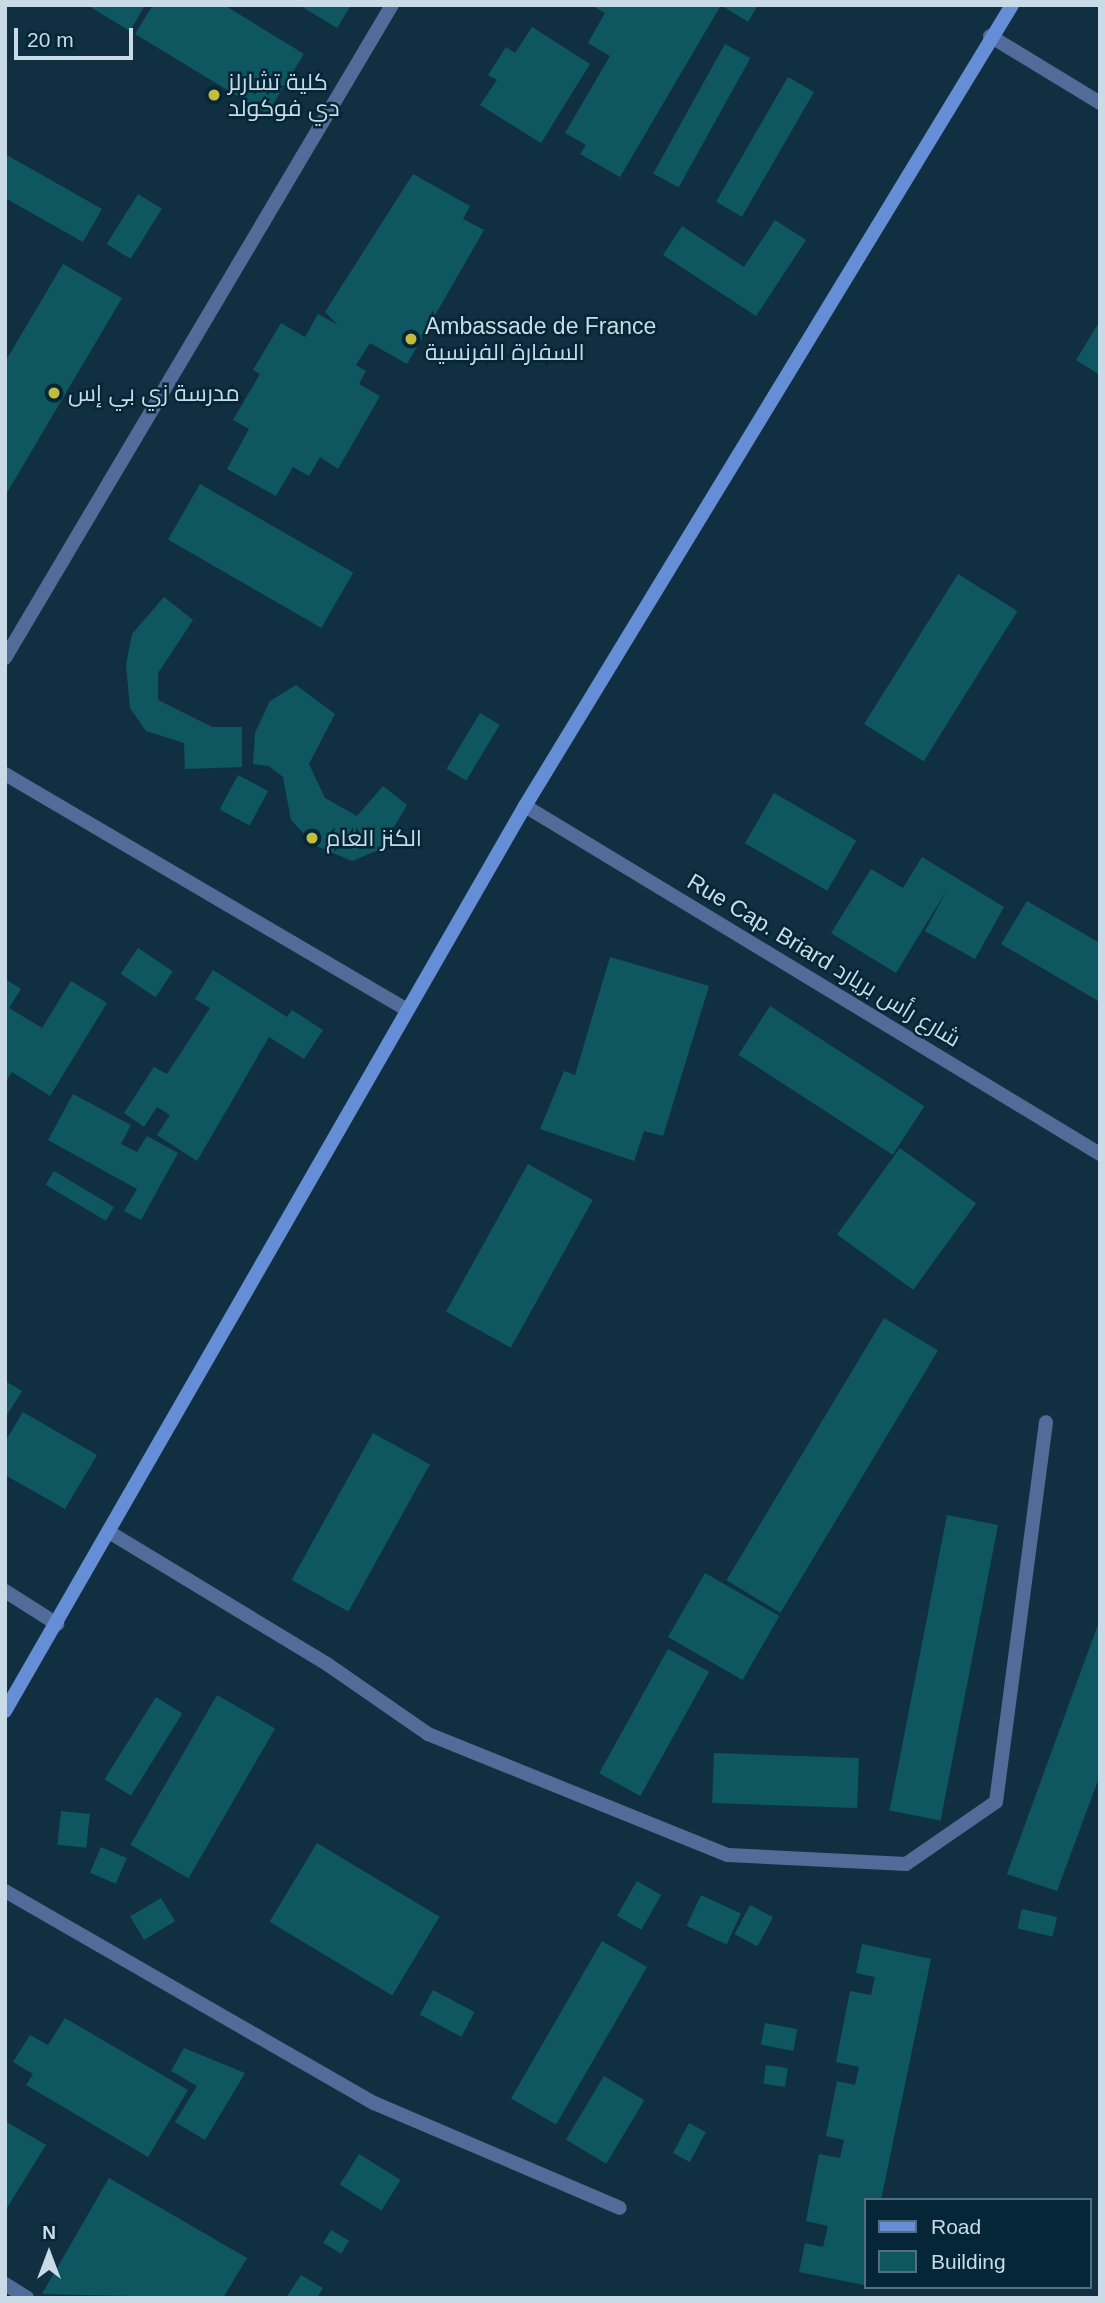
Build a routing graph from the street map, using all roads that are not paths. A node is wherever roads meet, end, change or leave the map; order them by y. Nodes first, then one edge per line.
1 (392, 5) edge
2 (1012, 5) edge
3 (990, 36) junction
4 (1100, 103) edge
5 (5, 658) edge
6 (5, 774) edge
7 (525, 806) junction
8 (407, 1010) junction
9 (1100, 1154) edge
10 (1046, 1422) dead end
11 (109, 1532) junction
12 (5, 1591) edge
13 (57, 1623) junction
14 (5, 1711) edge
15 (5, 1891) edge
16 (620, 2208) dead end
17 (5, 2284) edge
18 (27, 2298) edge

1 - 5 street
2 - 3 main road
3 - 4 street
3 - 7 main road
6 - 8 street
7 - 8 main road
7 - 9 street, Rue Cap. Briard شارع رأس بريارد
8 - 11 main road
10 - 11 street
11 - 13 main road
12 - 13 street
13 - 14 main road
15 - 16 street
17 - 18 street

